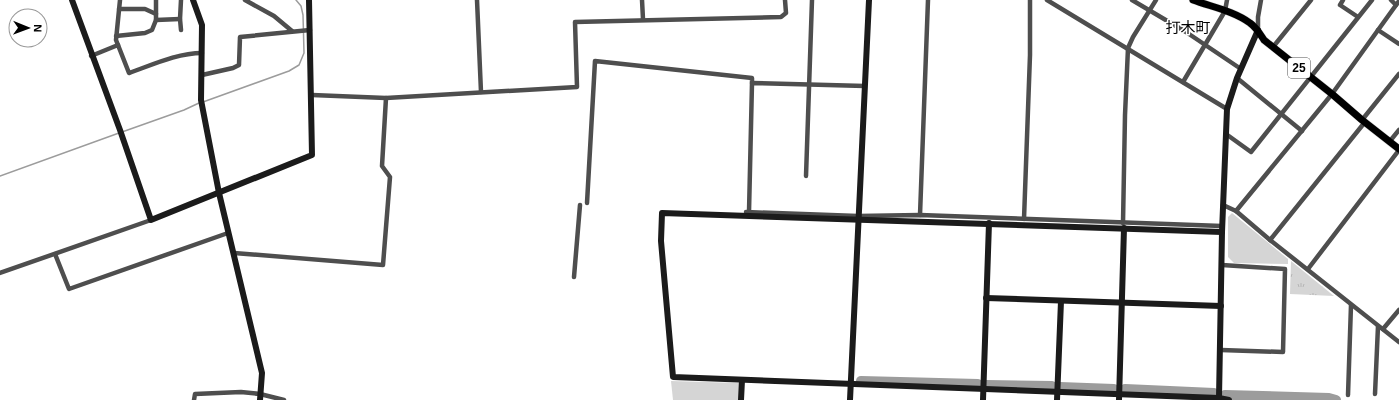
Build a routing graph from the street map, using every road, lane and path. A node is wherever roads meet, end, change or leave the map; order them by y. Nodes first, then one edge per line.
1 (72, 0) edge
2 (120, 0) edge
3 (156, 0) edge
4 (181, 0) edge
5 (193, 0) edge
6 (245, 0) edge
7 (309, 0) edge
8 (477, 0) edge
9 (642, 0) edge
10 (785, 0) edge
11 (812, 0) edge
12 (869, 0) edge
13 (928, 0) edge
14 (1030, 0) edge
15 (1047, 0) edge
16 (1132, 0) edge
17 (1156, 0) edge
18 (1193, 0) edge
19 (1227, 0) edge
20 (1261, 0) edge
21 (1311, 0) edge
22 (1346, 0) edge
23 (1372, 0) edge
24 (1391, 0) edge
25 (1398, 3) edge
26 (119, 9) junction
27 (1150, 11) junction
28 (1225, 11) junction
29 (156, 17) junction
30 (1358, 17) junction
31 (180, 19) junction
32 (643, 19) junction
33 (181, 30) dead end
34 (309, 30) junction
35 (1258, 30) junction
36 (1378, 30) junction
37 (292, 31) junction
38 (116, 36) junction
39 (1399, 44) edge
40 (118, 45) junction
41 (1205, 45) junction
42 (1273, 47) junction
43 (1128, 48) junction
44 (202, 53) junction
45 (91, 56) junction
46 (1241, 69) junction
47 (1399, 74) edge
48 (202, 75) junction
49 (1310, 77) junction
50 (1237, 78) junction
51 (1183, 82) junction
52 (752, 83) junction
53 (809, 84) junction
54 (866, 86) junction
55 (481, 92) junction
56 (1332, 94) junction
57 (312, 95) junction
58 (386, 98) junction
59 (1227, 109) junction
60 (1282, 113) junction
61 (1364, 121) junction
62 (1399, 130) edge
63 (1302, 131) junction
64 (1226, 134) junction
65 (1390, 141) junction
66 (1399, 149) edge
67 (806, 176) dead end
68 (219, 193) junction
69 (587, 203) dead end
70 (580, 205) dead end
71 (1223, 206) junction
72 (1236, 211) junction
73 (920, 216) junction
74 (858, 218) junction
75 (1024, 219) junction
76 (151, 220) junction
77 (989, 223) junction
78 (1123, 226) junction
79 (1222, 229) junction
80 (228, 233) junction
81 (1270, 240) junction
82 (234, 253) junction
83 (55, 254) junction
84 (1222, 265) junction
85 (1308, 269) junction
86 (0, 273) edge
87 (574, 277) dead end
88 (986, 298) junction
89 (1061, 301) junction
90 (1122, 303) junction
91 (1351, 305) junction
92 (1221, 306) junction
93 (1399, 310) edge
94 (1378, 326) junction
95 (1383, 330) junction
96 (1399, 342) edge
97 (1221, 350) junction
98 (742, 380) junction
99 (850, 384) junction
100 (983, 390) junction
101 (1057, 392) junction
102 (1375, 394) dead end
103 (1348, 395) dead end
104 (260, 397) edge
105 (1119, 397) edge
106 (1219, 399) edge
107 (194, 400) edge
108 (284, 400) edge
109 (741, 400) edge
110 (850, 400) edge
111 (983, 400) edge
112 (1057, 400) edge
113 (1229, 400) edge

1 - 45 street
2 - 26 street
3 - 29 street
4 - 31 street
5 - 44 street
6 - 37 street
7 - 34 street
8 - 55 street
9 - 32 street
10 - 32 street
11 - 53 street
12 - 54 street
13 - 73 street
14 - 75 street
15 - 43 street
16 - 27 street
17 - 27 street
18 - 28 main road, 25
19 - 28 street
20 - 35 street
21 - 42 street
22 - 30 street
23 - 30 street
24 - 25 street
25 - 36 street
26 - 29 street
26 - 38 street
27 - 41 street
27 - 43 street
28 - 35 main road, 25
28 - 41 street
29 - 31 street
29 - 38 street
30 - 49 street
31 - 33 street
32 - 55 street
34 - 37 street
34 - 57 street
35 - 42 main road, 25
35 - 46 street
36 - 39 street
36 - 56 street
37 - 48 street
38 - 40 street
40 - 44 street
40 - 45 street
41 - 46 street
41 - 51 street
42 - 49 main road, 25
43 - 51 street
43 - 78 street
44 - 48 street
45 - 76 street
46 - 50 street
47 - 61 street
48 - 68 street
49 - 56 main road, 25
49 - 60 street
50 - 59 street
50 - 60 street
51 - 59 street
52 - 53 street
52 - 69 street
52 - 74 street
53 - 54 street
53 - 67 street
54 - 74 street
55 - 58 street
56 - 61 main road, 25
56 - 63 street
57 - 58 street
57 - 68 street
58 - 82 street
59 - 64 street
60 - 63 street
60 - 64 street
61 - 65 main road, 25
61 - 81 street
62 - 65 street
63 - 72 street
64 - 71 street
65 - 66 main road, 25
66 - 85 street
68 - 76 street
68 - 80 street
70 - 87 street
71 - 72 street
71 - 79 street
72 - 81 street
73 - 74 street
73 - 75 street
74 - 77 street
74 - 98 street
74 - 99 street
75 - 78 street
76 - 83 street
77 - 78 street
77 - 88 street
78 - 79 street
78 - 90 street
79 - 84 street
80 - 82 street
80 - 83 street
81 - 85 street
82 - 104 street
83 - 86 street
84 - 92 street
84 - 97 street
85 - 91 street
88 - 89 street
88 - 100 street
89 - 90 street
89 - 101 street
90 - 92 street
90 - 105 street
91 - 94 street
91 - 103 street
92 - 97 street
93 - 95 street
94 - 95 street
94 - 102 street
95 - 96 street
97 - 106 street
98 - 99 street
98 - 109 street
99 - 100 street
99 - 110 street
100 - 101 street
100 - 111 street
101 - 105 street
101 - 112 street
104 - 107 street
104 - 108 street
105 - 106 street
106 - 113 street

